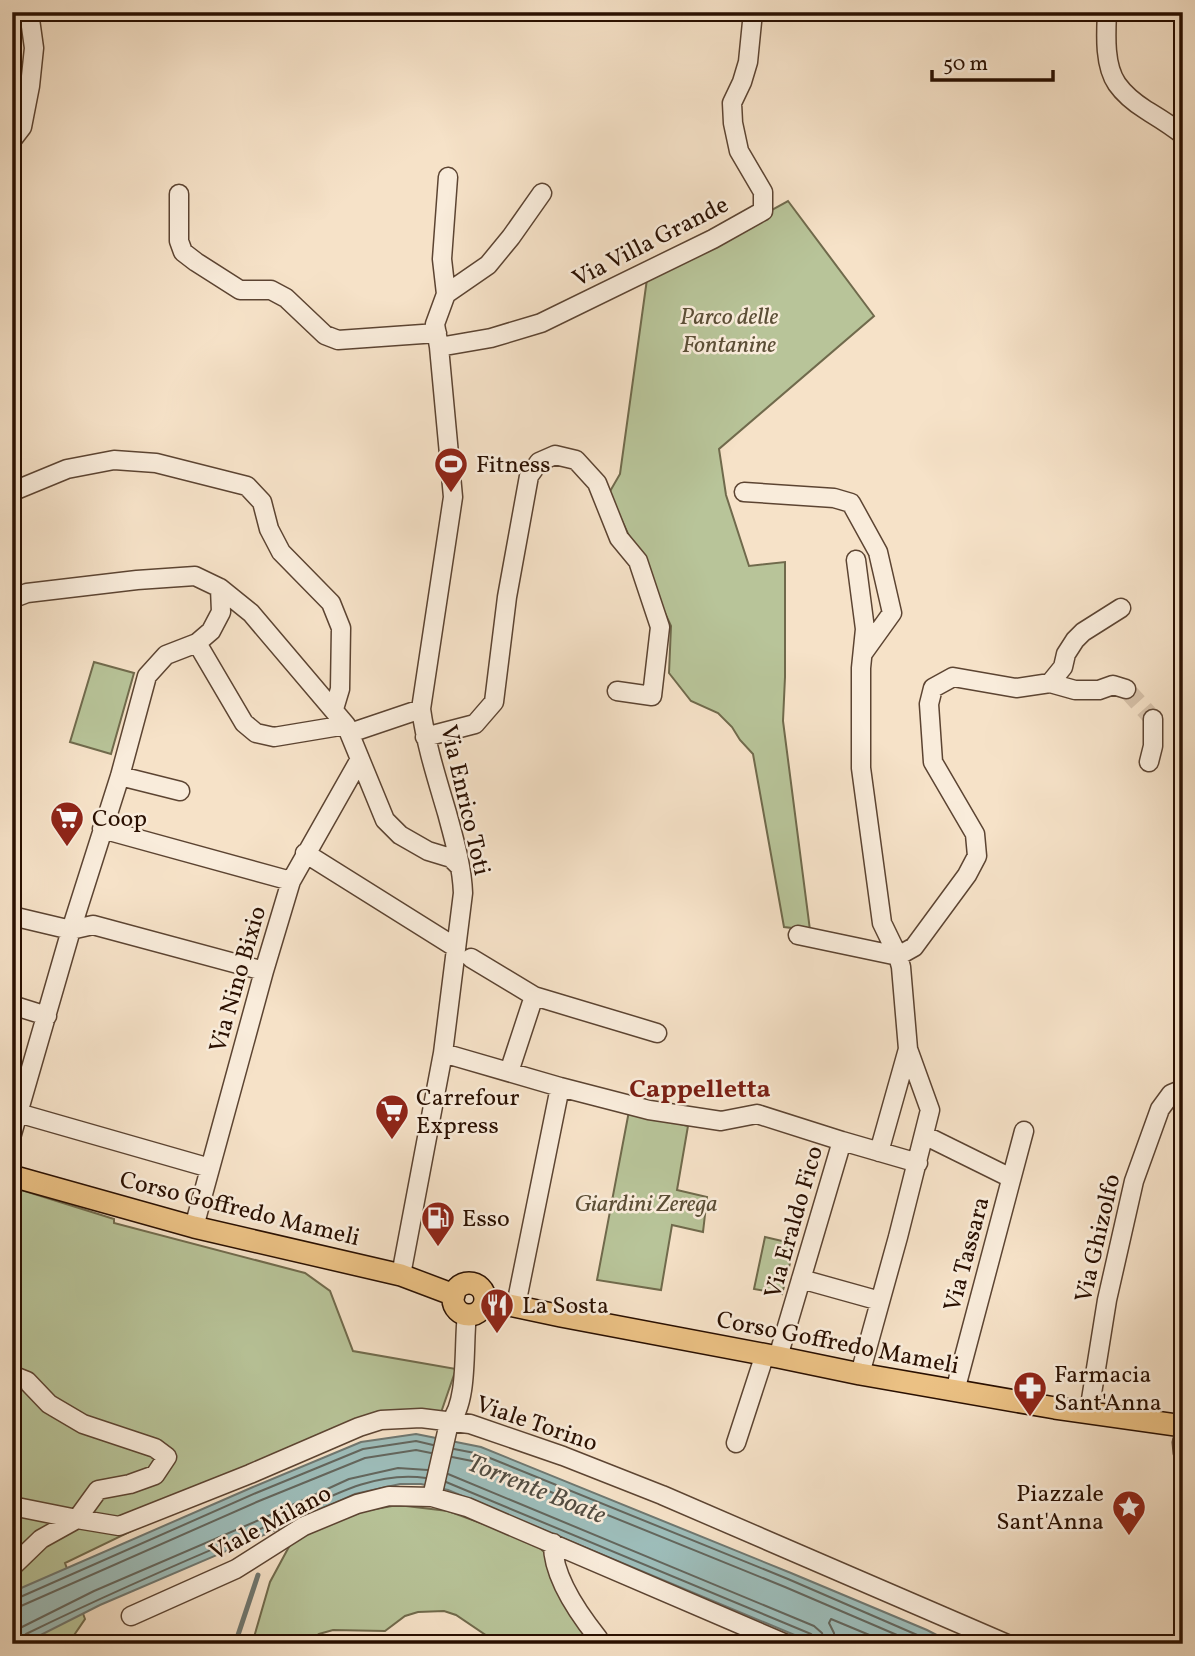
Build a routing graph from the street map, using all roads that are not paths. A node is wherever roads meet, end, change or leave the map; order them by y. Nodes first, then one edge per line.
1 (29, 12) edge
2 (753, 12) edge
3 (1107, 12) edge
4 (1183, 135) edge
5 (12, 140) edge
6 (448, 177) dead end
7 (542, 193) dead end
8 (179, 194) dead end
9 (446, 294) junction
10 (438, 340) junction
11 (744, 492) dead end
12 (12, 494) edge
13 (856, 560) dead end
14 (220, 588) junction
15 (12, 601) edge
16 (1121, 608) dead end
17 (197, 643) junction
18 (862, 655) junction
19 (1050, 683) junction
20 (1126, 689) dead end
21 (617, 691) dead end
22 (334, 709) junction
23 (421, 709) junction
24 (1153, 719) dead end
25 (348, 729) junction
26 (425, 737) junction
27 (360, 759) junction
28 (1149, 762) dead end
29 (120, 776) junction
30 (180, 791) dead end
31 (102, 829) junction
32 (305, 853) junction
33 (460, 867) junction
34 (291, 881) junction
35 (12, 916) edge
36 (71, 930) junction
37 (798, 935) dead end
38 (455, 947) junction
39 (898, 956) junction
40 (471, 958) dead end
41 (264, 971) junction
42 (534, 996) junction
43 (12, 1005) edge
44 (47, 1016) junction
45 (657, 1033) dead end
46 (908, 1049) junction
47 (443, 1053) junction
48 (509, 1072) junction
49 (560, 1087) junction
50 (1183, 1089) edge
51 (18, 1113) junction
52 (1024, 1131) dead end
53 (12, 1134) edge
54 (924, 1135) junction
55 (842, 1141) junction
56 (879, 1152) junction
57 (918, 1163) junction
58 (210, 1168) junction
59 (12, 1176) edge
60 (1011, 1178) junction
61 (194, 1227) junction
62 (401, 1275) junction
63 (802, 1279) junction
64 (454, 1295) junction
65 (485, 1300) junction
66 (880, 1301) junction
67 (516, 1306) junction
68 (467, 1315) junction
69 (772, 1355) junction
70 (860, 1374) junction
71 (12, 1375) edge
72 (955, 1391) junction
73 (1089, 1412) junction
74 (450, 1422) junction
75 (1182, 1440) edge
76 (736, 1443) dead end
77 (432, 1497) junction
78 (12, 1506) edge
79 (77, 1519) junction
80 (553, 1543) junction
81 (12, 1567) edge
82 (131, 1616) dead end
83 (751, 1636) edge
84 (600, 1644) edge
85 (786, 1644) edge
86 (1007, 1644) edge

1 - 5 street
2 - 10 street, Via Villa Grande
3 - 4 street
6 - 9 street, Via Enrico Toti
7 - 9 street
8 - 10 street
9 - 10 street, Via Enrico Toti
10 - 23 street, Via Enrico Toti
11 - 18 street
12 - 22 street
13 - 18 street
14 - 15 street
14 - 17 street
14 - 22 street
16 - 19 street
17 - 25 street
17 - 29 street
18 - 39 street
19 - 20 street
19 - 39 street
21 - 26 street
22 - 25 street
23 - 25 street
23 - 26 street, Via Enrico Toti
24 - 28 street
25 - 27 street
26 - 33 street, Via Enrico Toti
27 - 32 street, Via Nino Bixio
27 - 33 street
29 - 30 street
29 - 31 street
31 - 34 street
31 - 36 street
32 - 34 street, Via Nino Bixio
32 - 38 street
33 - 38 street, Via Enrico Toti
34 - 41 street, Via Nino Bixio
35 - 36 street
36 - 41 street
36 - 44 street
37 - 39 street
38 - 47 street, Via Enrico Toti
39 - 46 street
40 - 42 street
41 - 58 street, Via Nino Bixio
42 - 45 street
42 - 48 street
43 - 44 street
44 - 51 street
46 - 54 street
46 - 56 street
47 - 48 street
47 - 62 street, Via Enrico Toti
48 - 49 street
49 - 55 street
49 - 67 street
50 - 73 street, Via Ghizolfo
51 - 53 street
51 - 58 street
52 - 60 street, Via Tassara
54 - 57 street
54 - 60 street
55 - 56 street
55 - 63 street, Via Eraldo Fico
56 - 57 street
57 - 66 street
58 - 61 street, Via Nino Bixio
59 - 61 main road, Corso Goffredo Mameli
60 - 72 street, Via Tassara
61 - 62 main road, Corso Goffredo Mameli
62 - 64 main road, Corso Goffredo Mameli
63 - 66 street
63 - 69 street, Via Eraldo Fico
64 - 65 main road
64 - 68 main road
65 - 67 main road, Corso Goffredo Mameli
65 - 68 main road
66 - 70 street
67 - 69 main road, Corso Goffredo Mameli
68 - 74 street
69 - 70 main road, Corso Goffredo Mameli
69 - 76 street, Via Eraldo Fico
70 - 72 main road, Corso Goffredo Mameli
71 - 79 street
72 - 73 main road, Corso Goffredo Mameli
73 - 75 main road, Corso Goffredo Mameli
74 - 77 street
74 - 79 street, Viale Torino
74 - 86 street, Viale Torino
77 - 80 street, Viale Milano
77 - 82 street, Viale Milano
78 - 79 street, Viale Torino
79 - 81 street
80 - 83 street, Viale Milano
80 - 84 street
83 - 85 street, Viale Milano

